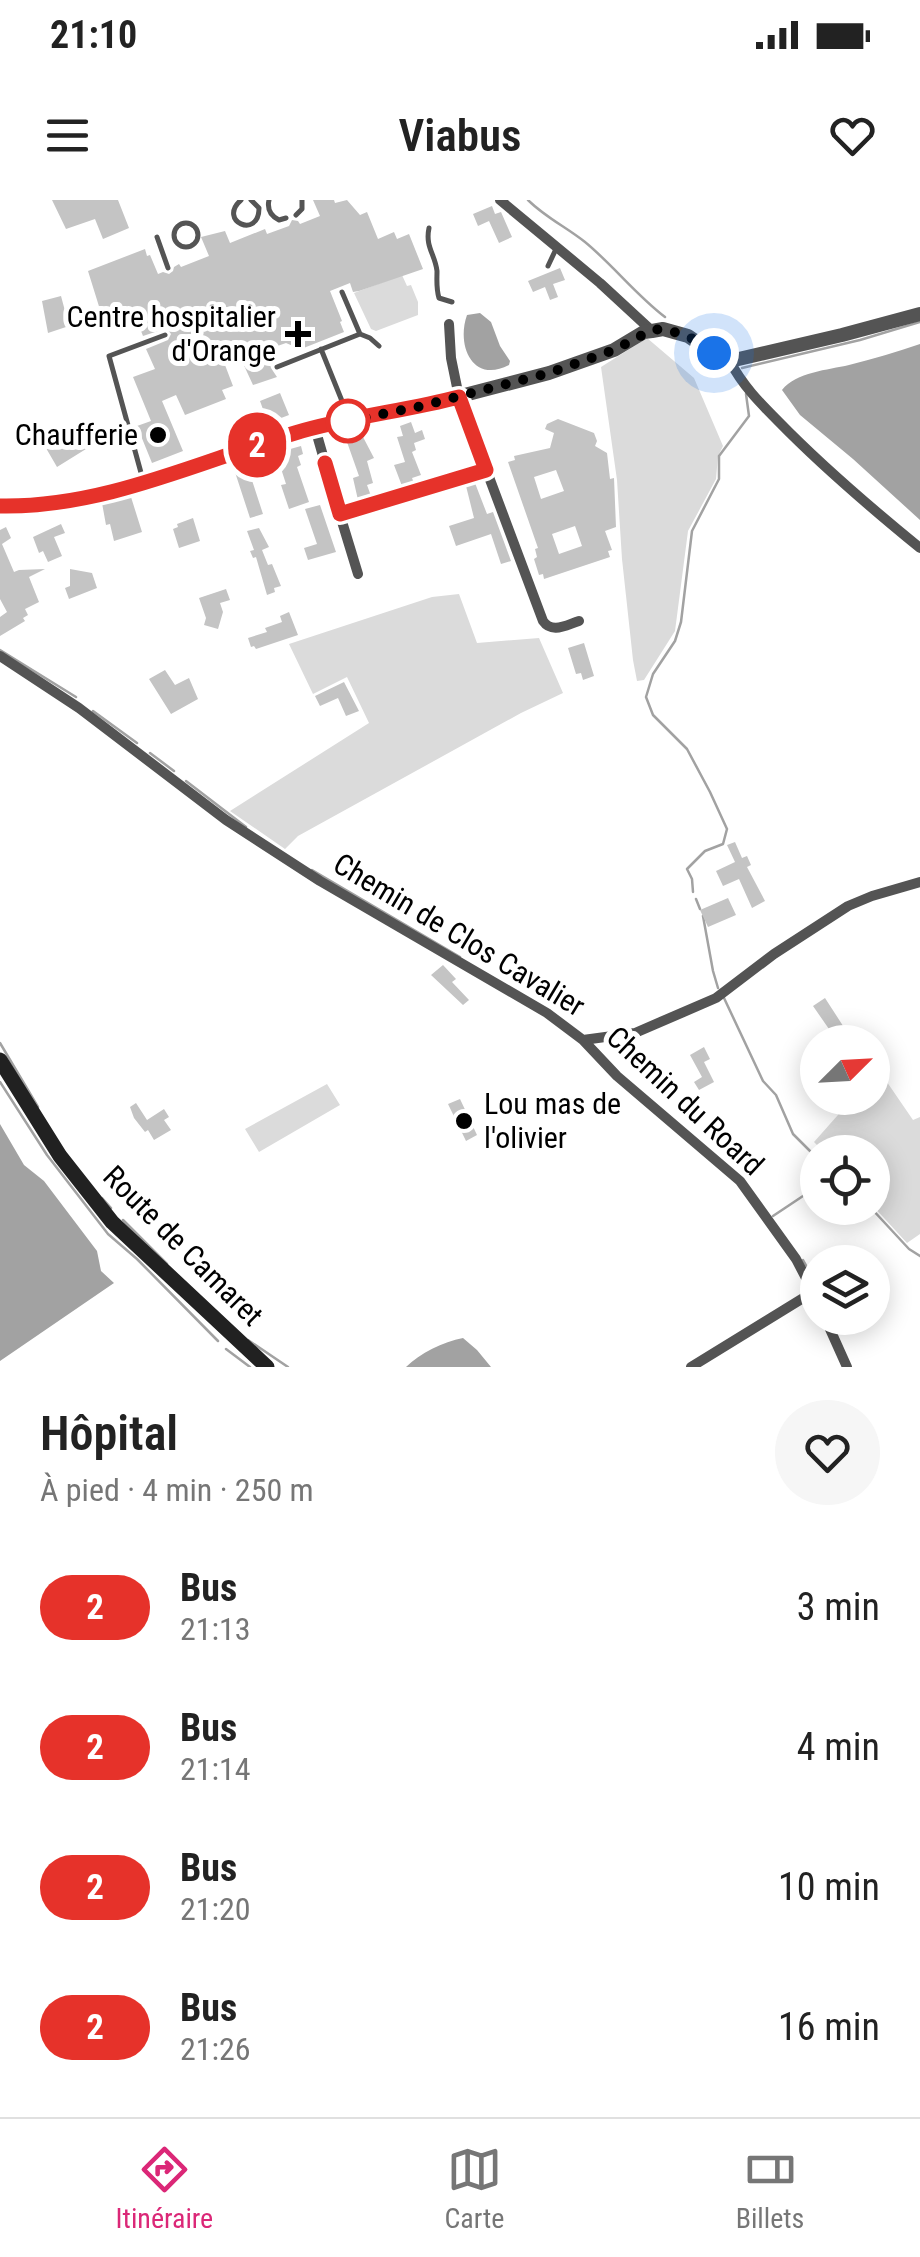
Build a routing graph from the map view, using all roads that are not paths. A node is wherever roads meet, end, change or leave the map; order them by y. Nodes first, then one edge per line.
1 (242, 200) edge
2 (251, 200) edge
3 (268, 200) edge
4 (302, 200) edge
5 (500, 200) edge
6 (296, 214) dead end
7 (286, 218) dead end
8 (178, 225) joint
9 (429, 228) dead end
10 (158, 237) dead end
11 (558, 247) junction
12 (548, 266) dead end
13 (168, 268) dead end
14 (342, 292) dead end
15 (452, 302) dead end
16 (920, 314) edge
17 (449, 324) dead end
18 (652, 330) junction
19 (360, 334) junction
20 (165, 335) dead end
21 (379, 346) dead end
22 (321, 350) junction
23 (733, 360) junction
24 (277, 367) dead end
25 (459, 397) junction
26 (342, 401) dead end
27 (315, 428) junction
28 (486, 470) junction
29 (144, 483) junction
30 (0, 506) edge
31 (340, 514) junction
32 (920, 548) edge
33 (358, 574) dead end
34 (579, 622) dead end
35 (0, 656) edge
36 (920, 882) edge
37 (583, 1040) junction
38 (0, 1060) edge
39 (800, 1267) edge
40 (800, 1305) edge
41 (833, 1335) edge
42 (268, 1367) edge
43 (692, 1367) edge
44 (847, 1367) edge

1 - 2 lane
3 - 7 lane
4 - 6 lane
5 - 11 street
8 - 8 lane
9 - 15 lane
10 - 13 lane
11 - 12 lane
11 - 18 street
14 - 19 lane
16 - 23 street
17 - 25 street
18 - 23 street
18 - 25 street
19 - 21 lane
19 - 22 lane
20 - 29 lane
22 - 24 lane
22 - 26 lane
23 - 32 street
25 - 27 street
25 - 28 street
27 - 29 street
27 - 31 street
28 - 31 street
28 - 34 street
29 - 30 street
31 - 33 street
35 - 37 street, Chemin de Clos Cavalier
36 - 37 street, Chemin de Clos Cavalier
37 - 39 street, Chemin du Roard
38 - 42 main road, Route de Camaret
40 - 43 street
41 - 44 street

